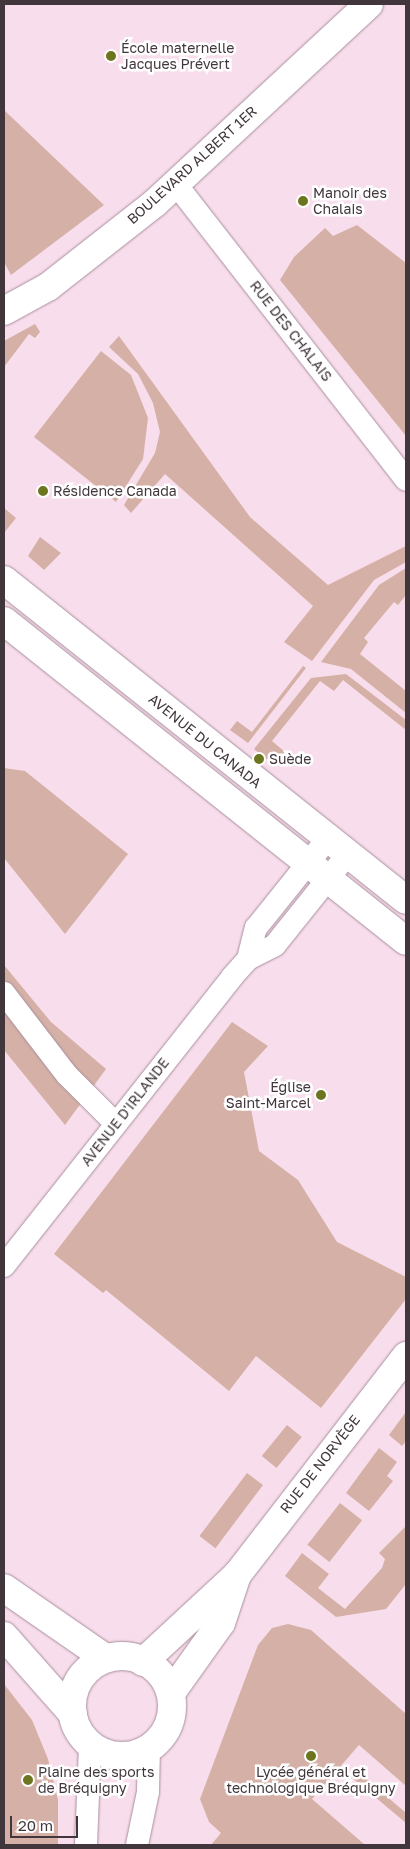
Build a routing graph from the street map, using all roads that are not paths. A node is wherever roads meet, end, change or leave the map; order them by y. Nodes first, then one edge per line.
1 (369, 4) edge
2 (175, 183) junction
3 (4, 311) edge
4 (406, 480) edge
5 (4, 580) edge
6 (4, 621) edge
7 (338, 846) junction
8 (318, 871) junction
9 (406, 900) edge
10 (406, 941) edge
11 (4, 993) edge
12 (116, 1124) junction
13 (4, 1266) edge
14 (406, 1356) edge
15 (237, 1574) junction
16 (4, 1588) edge
17 (4, 1636) edge
18 (105, 1658) junction
19 (143, 1662) junction
20 (171, 1693) junction
21 (73, 1714) junction
22 (90, 1744) junction
23 (149, 1749) junction
24 (86, 1845) edge
25 (137, 1845) edge

1 - 2 street, BOULEVARD ALBERT 1ER
2 - 3 street, BOULEVARD ALBERT 1ER
2 - 4 street, RUE DES CHALAIS
5 - 7 street, AVENUE DU CANADA
6 - 8 street
7 - 8 street, AVENUE D'IRLANDE
7 - 9 street, AVENUE DU CANADA
8 - 10 street
8 - 12 street, AVENUE D'IRLANDE
11 - 12 street
12 - 13 street, AVENUE D'IRLANDE
14 - 15 street, RUE DE NORVÈGE
15 - 19 street, RUE DE NORVÈGE
15 - 20 street, RUE DE NORVÈGE
16 - 18 street
17 - 21 street
18 - 19 street
18 - 21 street
19 - 20 street
20 - 23 street
21 - 22 street
22 - 23 street
22 - 24 street
23 - 25 street

